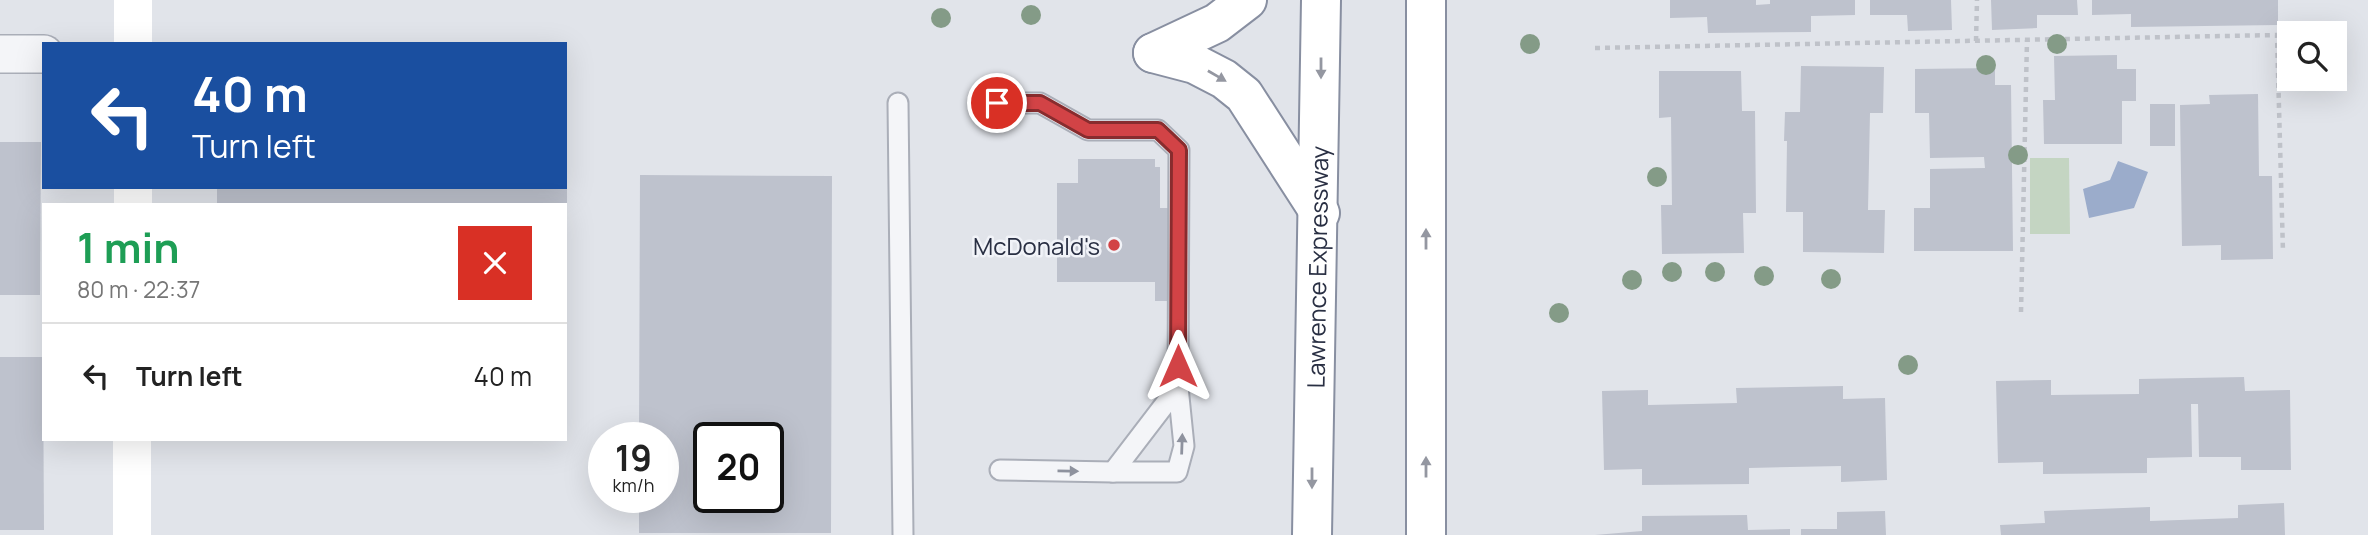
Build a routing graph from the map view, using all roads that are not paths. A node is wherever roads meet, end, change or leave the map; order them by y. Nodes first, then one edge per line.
1 (133, 0) edge
2 (1247, 0) edge
3 (1321, 0) edge
4 (1426, 0) edge
5 (133, 42) edge
6 (0, 54) edge
7 (42, 54) edge
8 (898, 103) dead end
9 (997, 103) dead end
10 (1320, 213) junction
11 (1178, 387) junction
12 (132, 441) edge
13 (1000, 470) dead end
14 (1113, 472) junction
15 (132, 535) edge
16 (904, 535) edge
17 (1312, 535) edge
18 (1426, 535) edge

1 - 5 main road
2 -> 10 main road
3 -> 10 main road, Lawrence Expressway
18 -> 4 main road
6 - 7 street
8 - 16 lane
9 - 11 lane
10 -> 17 main road, Lawrence Expressway
11 - 14 lane
14 -> 11 lane
12 - 15 main road
13 -> 14 lane

